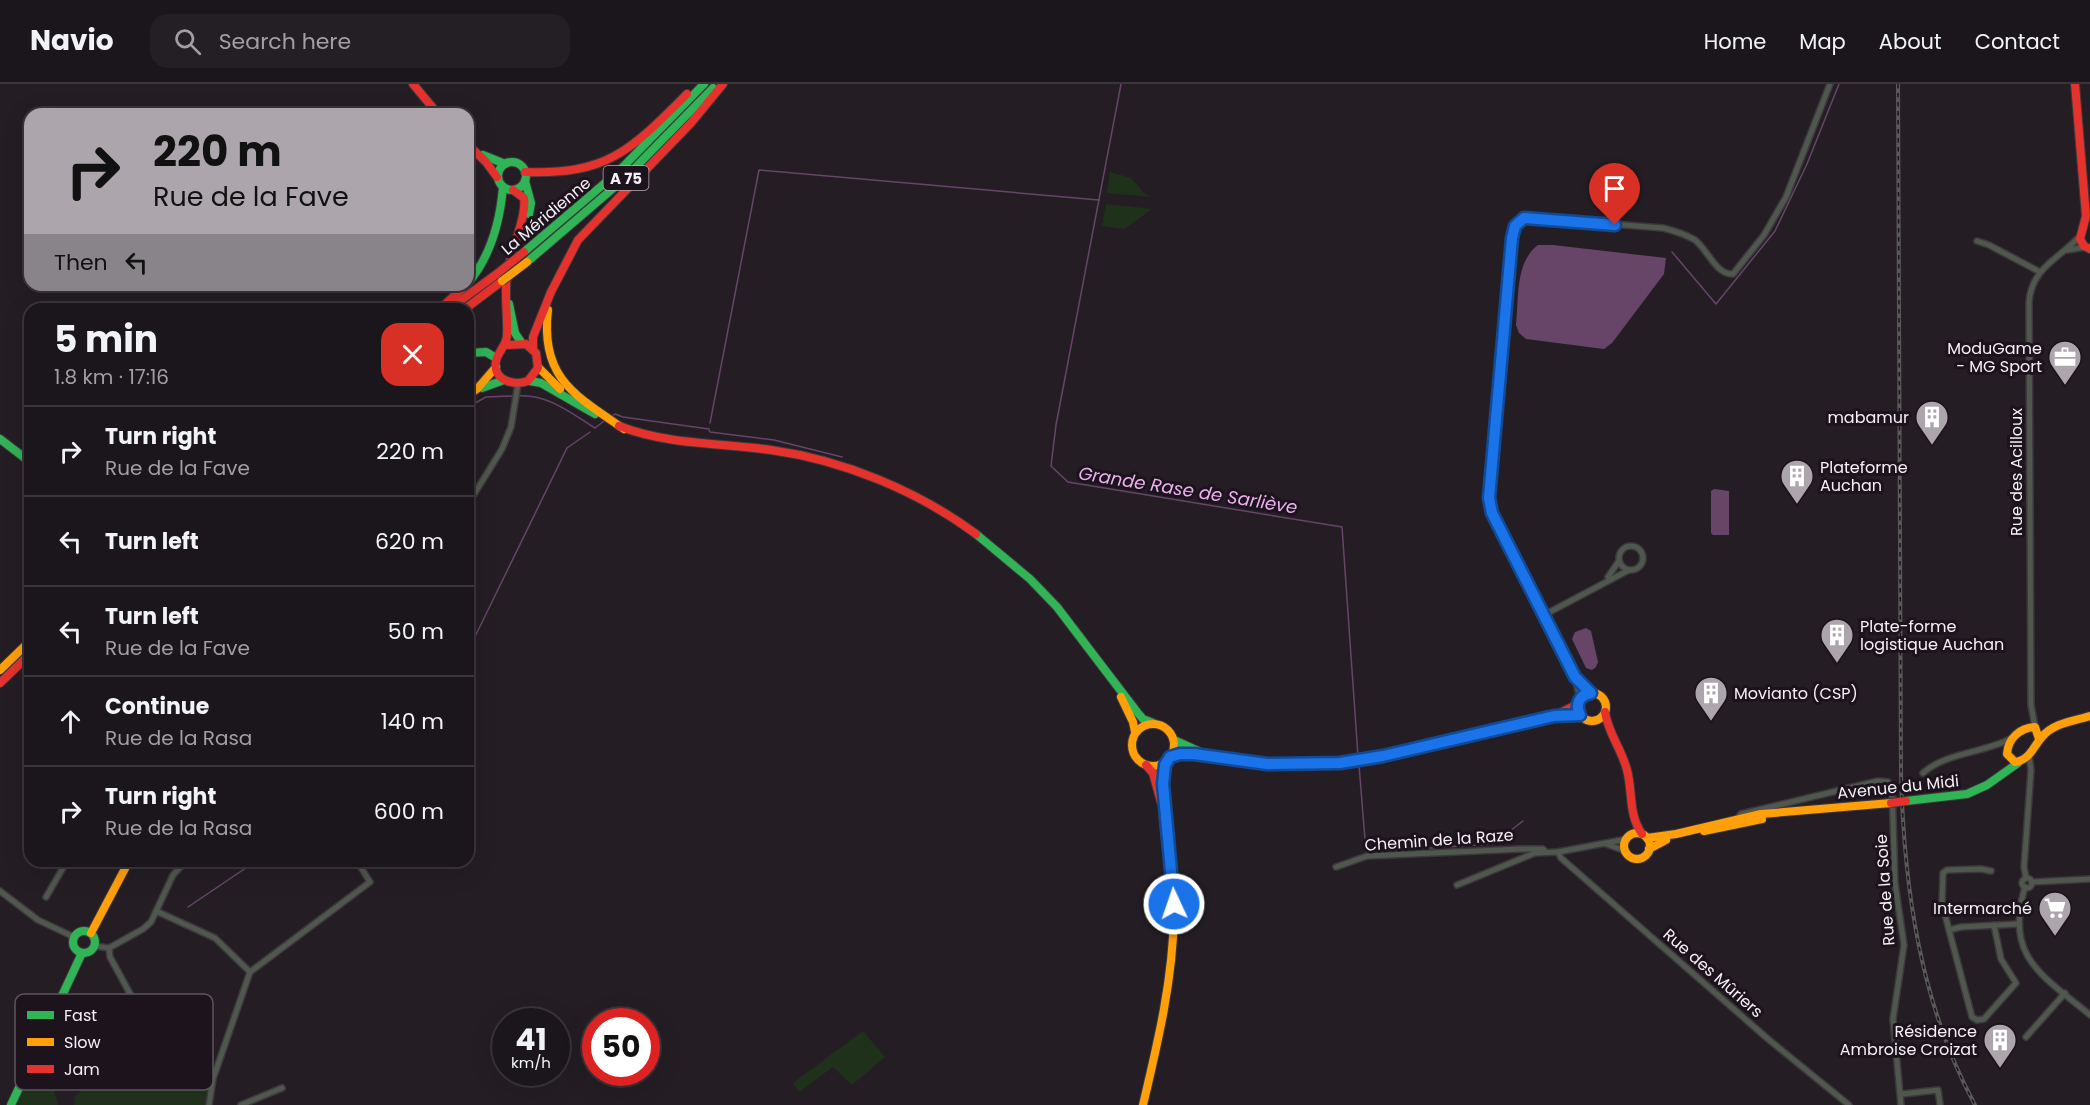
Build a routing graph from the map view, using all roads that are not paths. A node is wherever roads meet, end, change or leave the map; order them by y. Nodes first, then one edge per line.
1 (413, 84) edge
2 (697, 84) edge
3 (704, 84) edge
4 (716, 84) edge
5 (723, 84) edge
6 (1830, 84) edge
7 (2074, 84) edge
8 (433, 108) edge
9 (474, 150) edge
10 (474, 151) edge
11 (505, 164) junction
12 (525, 172) junction
13 (498, 178) junction
14 (2084, 180) junction
15 (525, 181) junction
16 (503, 187) junction
17 (513, 190) junction
18 (2090, 205) edge
19 (2087, 225) edge
20 (2080, 236) junction
21 (1977, 241) dead end
22 (2088, 248) edge
23 (2063, 252) junction
24 (568, 256) junction
25 (2040, 272) junction
26 (474, 274) edge
27 (459, 291) edge
28 (474, 291) edge
29 (474, 291) edge
30 (446, 303) edge
31 (457, 303) edge
32 (473, 303) edge
33 (521, 342) junction
34 (506, 345) junction
35 (533, 348) junction
36 (474, 353) edge
37 (496, 363) junction
38 (538, 368) junction
39 (504, 380) junction
40 (530, 381) junction
41 (518, 384) junction
42 (477, 389) junction
43 (474, 391) edge
44 (570, 399) junction
45 (624, 429) junction
46 (0, 440) edge
47 (24, 458) edge
48 (474, 494) edge
49 (1619, 561) junction
50 (1629, 570) junction
51 (1603, 583) junction
52 (1544, 615) junction
53 (24, 647) edge
54 (24, 660) edge
55 (0, 670) edge
56 (1104, 670) junction
57 (1575, 677) junction
58 (0, 683) edge
59 (1591, 693) junction
60 (1579, 702) junction
61 (2031, 705) junction
62 (1605, 712) junction
63 (1580, 715) junction
64 (1554, 716) junction
65 (2090, 716) edge
66 (1594, 721) junction
67 (1153, 723) junction
68 (2036, 728) junction
69 (2025, 729) junction
70 (2051, 729) junction
71 (1135, 732) junction
72 (2014, 738) junction
73 (2039, 739) junction
74 (1174, 740) junction
75 (1615, 742) junction
76 (1992, 747) junction
77 (2007, 753) junction
78 (2029, 755) junction
79 (1170, 758) junction
80 (1243, 761) junction
81 (2018, 763) junction
82 (1146, 765) junction
83 (1923, 773) dead end
84 (2030, 774) junction
85 (1998, 777) junction
86 (1631, 803) junction
87 (1796, 812) junction
88 (1738, 818) junction
89 (1165, 821) junction
90 (1700, 832) junction
91 (1645, 836) junction
92 (1628, 837) junction
93 (1602, 844) junction
94 (1649, 849) junction
95 (1545, 851) junction
96 (1626, 851) junction
97 (1558, 852) junction
98 (64, 867) edge
99 (126, 867) edge
100 (180, 867) edge
101 (361, 867) edge
102 (1336, 867) dead end
103 (1990, 871) dead end
104 (2026, 878) junction
105 (2090, 879) edge
106 (2032, 882) junction
107 (1457, 885) dead end
108 (2025, 887) junction
109 (0, 891) edge
110 (46, 897) dead end
111 (156, 911) junction
112 (2018, 924) junction
113 (1994, 925) junction
114 (1949, 930) junction
115 (91, 933) junction
116 (74, 937) junction
117 (95, 946) junction
118 (108, 948) junction
119 (82, 953) junction
120 (250, 972) junction
121 (2065, 993) junction
122 (64, 994) edge
123 (129, 994) edge
124 (2090, 1015) edge
125 (2026, 1037) dead end
126 (213, 1079) edge
127 (15, 1087) edge
128 (282, 1088) dead end
129 (18, 1090) edge
130 (211, 1090) edge
131 (1902, 1094) junction
132 (1940, 1104) edge
133 (5, 1105) edge
134 (11, 1105) edge
135 (208, 1105) edge
136 (241, 1105) edge
137 (1143, 1105) edge
138 (1849, 1105) edge
139 (1901, 1105) edge

1 - 8 main road
2 - 12 main road
3 - 28 main road, La Méridienne / A 75, bridge
4 - 32 main road, La Méridienne / A 75, bridge
5 - 24 main road
6 - 52 street
7 - 14 main road
9 - 11 main road
10 - 13 main road
11 - 12 main road
11 - 13 main road
12 - 15 main road
13 - 16 main road
14 - 18 main road
14 - 19 main road
15 - 17 main road
15 - 33 main road
16 - 17 main road
16 - 26 main road
17 - 34 main road
19 - 20 main road
20 - 22 main road
20 - 23 street, Rue des Acilloux
21 - 25 street
22 - 23 street, Rue des Acilloux
23 - 25 street, Rue des Acilloux
24 - 35 main road
24 - 45 main road
25 - 61 street, Rue des Acilloux
27 - 30 main road
29 - 31 main road, La Méridienne / A 75, bridge
33 - 34 main road
33 - 35 main road
34 - 37 main road
35 - 38 main road
36 - 37 main road
37 - 39 main road
37 - 42 main road
38 - 40 main road
38 - 44 main road
39 - 41 main road
39 - 42 main road
40 - 41 main road
40 - 44 main road
41 - 48 street
42 - 43 main road
44 - 45 main road
45 - 56 main road
46 - 47 main road
49 - 50 street
49 - 50 street
49 - 51 street
50 - 51 street
51 - 52 street
52 - 57 street
53 - 55 main road
54 - 58 main road
56 - 67 main road
56 - 71 main road
57 - 59 street
57 - 60 street
59 - 60 main road
59 - 62 main road
60 - 63 main road
60 - 64 main road
61 - 68 street, Rue des Acilloux
61 - 69 street, Rue des Acilloux
62 - 66 main road
62 - 75 main road
63 - 64 main road
63 - 66 main road
64 - 80 main road
65 - 70 main road
66 - 75 main road
67 - 71 main road
67 - 74 main road
68 - 69 main road
68 - 70 main road
68 - 73 main road
69 - 72 main road
70 - 73 main road
71 - 82 main road
72 - 76 street, Avenue du Midi
72 - 77 main road
73 - 78 main road
74 - 79 main road
74 - 80 main road
75 - 86 main road
76 - 77 street
76 - 83 street, Avenue du Midi
77 - 81 main road
77 - 85 main road
78 - 81 main road, Avenue du Midi
78 - 84 street
79 - 80 main road
79 - 82 main road
79 - 89 main road
81 - 84 street
81 - 85 main road, Avenue du Midi
82 - 89 main road
84 - 104 street
85 - 87 main road, Avenue du Midi, bridge
86 - 91 main road
86 - 92 main road
87 - 88 main road, Avenue du Midi
87 - 90 main road, Avenue du Midi
88 - 90 street
88 - 91 main road, Avenue du Midi
88 - 131 street, Rue de la Soie
89 - 137 main road
90 - 94 main road, Avenue du Midi
91 - 92 main road
91 - 94 main road
92 - 93 street
92 - 96 main road
93 - 96 street
93 - 97 street
94 - 96 main road
95 - 97 street, Chemin de la Raze
95 - 102 street, Chemin de la Raze
95 - 107 street
97 - 138 street, Rue des Mûriers
98 - 110 street
99 - 115 main road
100 - 111 street
101 - 120 street
103 - 114 street
104 - 106 street
104 - 108 street
105 - 106 street
106 - 108 street
108 - 112 street
109 - 116 street
111 - 118 street
111 - 120 street
112 - 113 street
112 - 121 street
113 - 114 street
113 - 114 street
115 - 116 main road
115 - 117 main road
116 - 119 main road
117 - 118 street
117 - 119 main road
118 - 123 street
119 - 122 main road
120 - 126 street
121 - 124 street
121 - 125 street
127 - 133 main road
128 - 136 street
129 - 134 main road
130 - 135 street
131 - 132 street
131 - 139 street, Rue de la Soie

